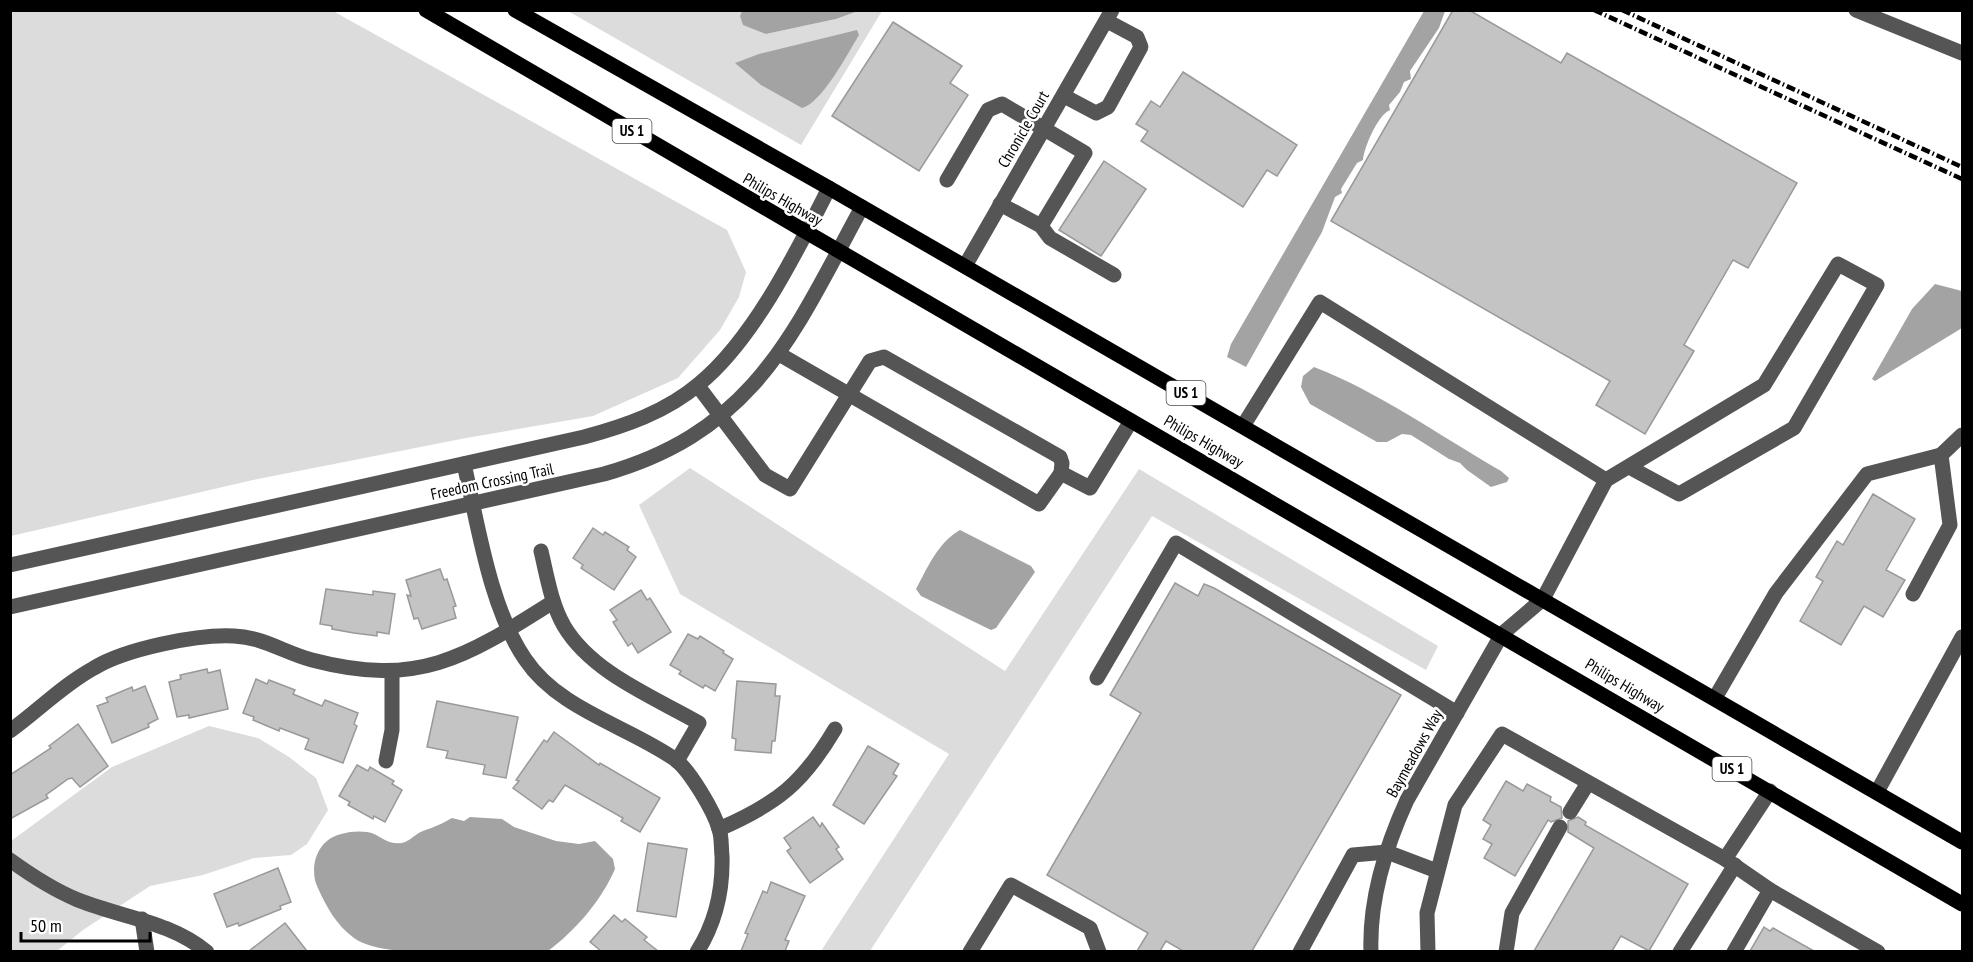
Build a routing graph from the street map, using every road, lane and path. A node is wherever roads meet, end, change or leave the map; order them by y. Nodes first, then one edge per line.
1 (426, 10) edge
2 (515, 10) edge
3 (1856, 10) edge
4 (1109, 16) edge
5 (1962, 53) edge
6 (1064, 96) junction
7 (1043, 129) junction
8 (947, 180) dead end
9 (829, 188) junction
10 (1000, 204) junction
11 (862, 207) junction
12 (1041, 226) junction
13 (806, 233) junction
14 (838, 252) junction
15 (965, 266) junction
16 (1114, 275) dead end
17 (779, 354) junction
18 (698, 386) junction
19 (848, 395) junction
20 (722, 417) junction
21 (1131, 421) junction
22 (1243, 426) junction
23 (1962, 435) edge
24 (1941, 455) junction
25 (464, 464) junction
26 (1629, 467) junction
27 (1060, 473) junction
28 (1606, 480) junction
29 (473, 503) junction
30 (541, 551) dead end
31 (10, 565) edge
32 (1913, 594) dead end
33 (1543, 599) junction
34 (553, 602) junction
35 (10, 607) edge
36 (510, 629) junction
37 (1502, 634) junction
38 (1962, 637) edge
39 (392, 671) junction
40 (1097, 678) dead end
41 (1715, 698) junction
42 (1457, 713) junction
43 (835, 729) dead end
44 (10, 731) edge
45 (386, 761) dead end
46 (677, 761) junction
47 (1588, 783) junction
48 (1770, 791) junction
49 (1877, 792) junction
50 (1570, 812) dead end
51 (1560, 828) dead end
52 (719, 829) junction
53 (1962, 842) edge
54 (1388, 852) junction
55 (10, 860) edge
56 (1730, 862) junction
57 (1437, 872) junction
58 (1770, 890) junction
59 (1962, 904) edge
60 (142, 919) junction
61 (147, 951) edge
62 (207, 951) edge
63 (697, 951) edge
64 (970, 951) edge
65 (1099, 951) edge
66 (1300, 951) edge
67 (1371, 951) edge
68 (1428, 951) edge
69 (1506, 951) edge
70 (1680, 951) edge
71 (1734, 951) edge
72 (1878, 951) edge

1 - 13 main road, Philips Highway / US 1
2 - 9 main road, Philips Highway / US 1
3 - 5 street
4 - 6 street, Chronicle Court
4 - 6 street
6 - 7 street, Chronicle Court
7 - 8 street
7 - 10 street, Chronicle Court
7 - 12 street
9 - 11 main road, Philips Highway / US 1
9 - 13 street, Freedom Crossing Trail
10 - 12 street
10 - 15 street, Chronicle Court
11 - 14 street, Freedom Crossing Trail
11 - 15 main road, Philips Highway / US 1
12 - 16 street
13 - 14 main road, Philips Highway / US 1
13 - 18 street, Freedom Crossing Trail
14 - 17 street, Freedom Crossing Trail
14 - 21 main road, Philips Highway / US 1
15 - 22 main road, Philips Highway / US 1
17 - 19 street
17 - 20 street, Freedom Crossing Trail
18 - 20 street
18 - 25 street, Freedom Crossing Trail
19 - 20 street
19 - 27 street
19 - 27 street
20 - 29 street, Freedom Crossing Trail
21 - 27 street
21 - 37 main road, Philips Highway / US 1
22 - 28 street
22 - 33 main road, Philips Highway / US 1
23 - 24 street
24 - 32 street
24 - 41 street
25 - 29 street
25 - 31 street, Freedom Crossing Trail
26 - 26 street
26 - 28 street
28 - 33 street
29 - 35 street, Freedom Crossing Trail
29 - 36 street
30 - 34 street
33 - 37 street, Baymeadows Way
33 - 41 main road, Philips Highway / US 1
34 - 36 street
34 - 46 street
36 - 39 street
36 - 46 street
37 - 42 street, Baymeadows Way
37 - 48 main road, Philips Highway / US 1
38 - 49 street
39 - 44 street
39 - 45 street
40 - 42 street
41 - 49 main road, Philips Highway / US 1
42 - 54 street, Baymeadows Way
43 - 52 street
46 - 52 street
47 - 50 street
47 - 56 street
47 - 57 street
48 - 56 street
48 - 59 main road, Philips Highway / US 1
49 - 53 main road, Philips Highway / US 1
51 - 69 street
52 - 63 street
54 - 57 street
54 - 66 street
54 - 67 street, Baymeadows Way
55 - 60 street
56 - 58 street
56 - 70 street
57 - 68 street
58 - 71 street
58 - 72 street
60 - 61 street
60 - 62 street
64 - 65 street

